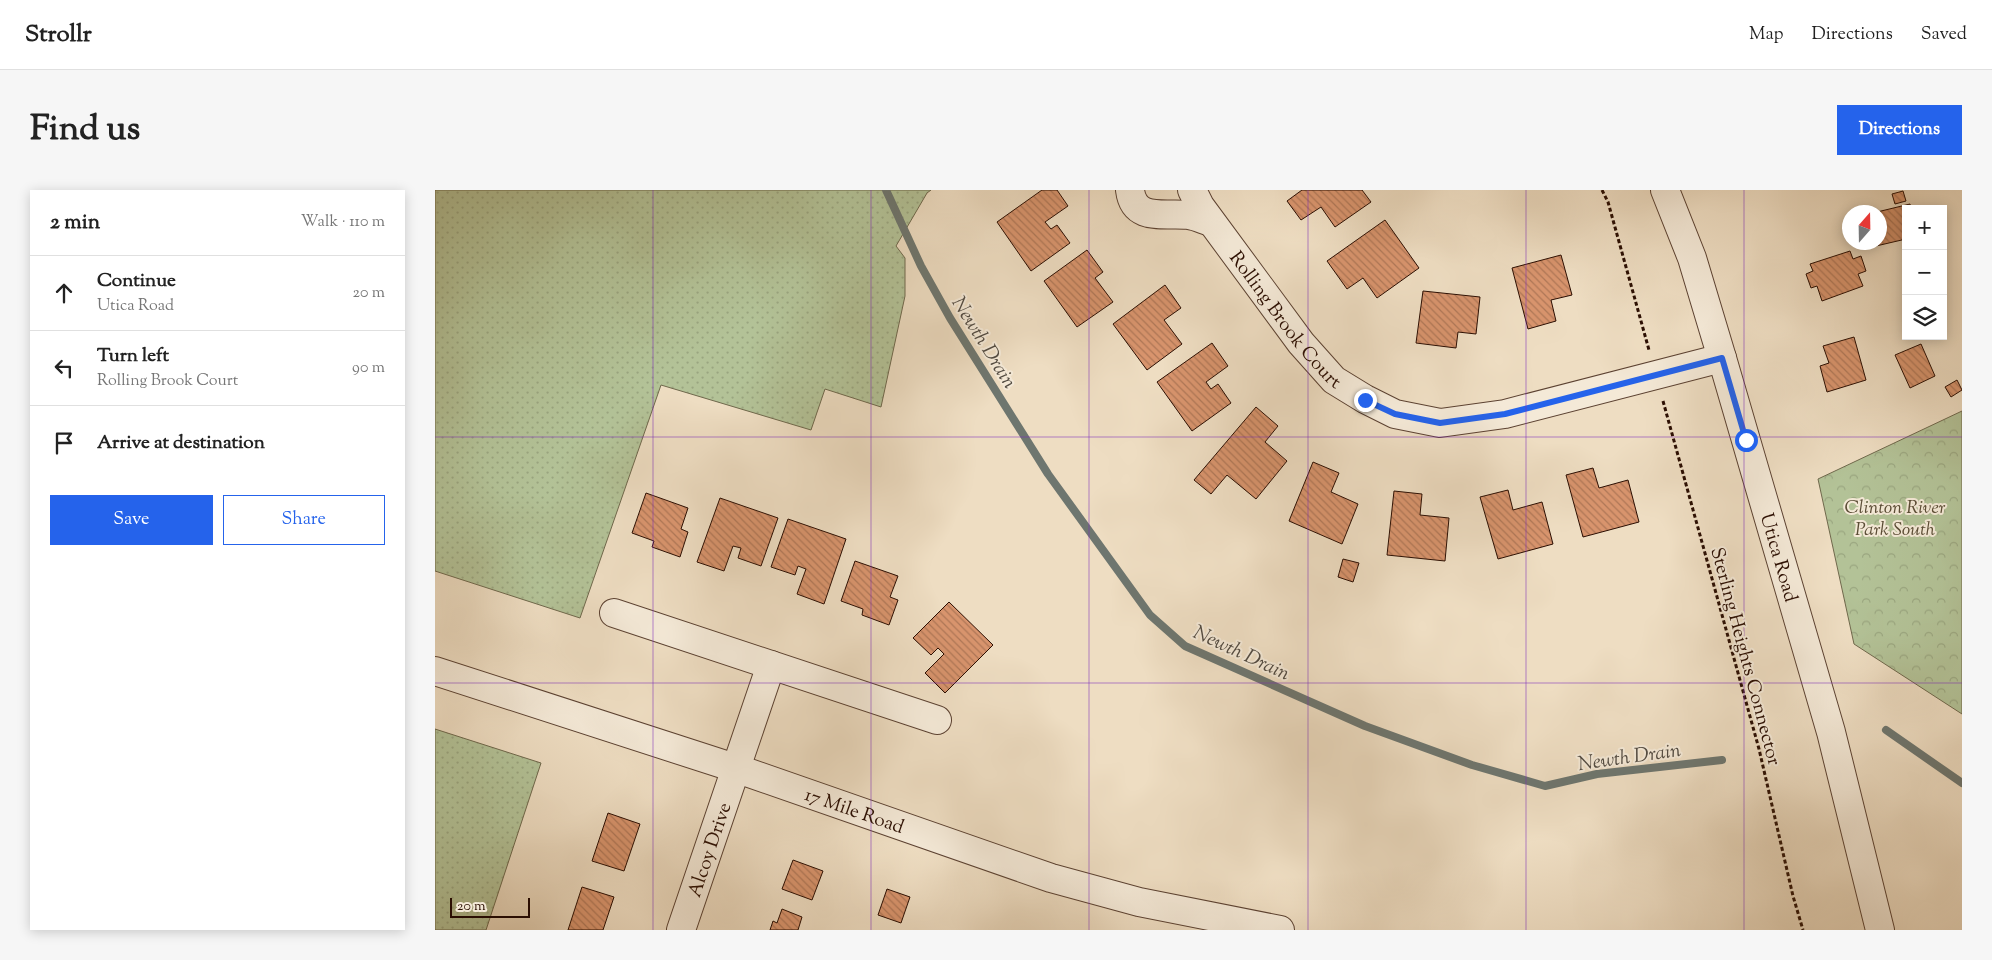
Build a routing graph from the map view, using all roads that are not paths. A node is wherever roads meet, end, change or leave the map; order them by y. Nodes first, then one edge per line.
1 (1130, 190) edge
2 (1190, 190) edge
3 (1665, 190) edge
4 (1169, 214) junction
5 (1211, 222) junction
6 (1722, 358) junction
7 (614, 613) dead end
8 (771, 665) junction
9 (435, 671) edge
10 (937, 720) dead end
11 (735, 768) junction
12 (681, 930) edge
13 (1279, 930) edge
14 (1880, 930) edge

1 - 4 street
2 - 4 street, Rolling Brook Court
2 - 5 street, Rolling Brook Court
3 - 6 street, Utica Road
4 - 5 street
5 - 6 street, Rolling Brook Court
6 - 14 street, Utica Road
7 - 8 street
8 - 10 street
8 - 11 street, Alcoy Drive
9 - 11 street, 17 Mile Road
11 - 12 street, Alcoy Drive
11 - 13 street, 17 Mile Road

